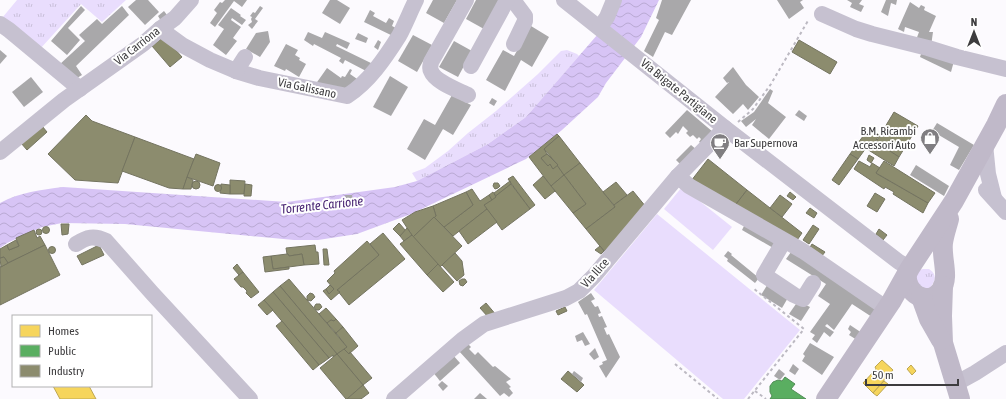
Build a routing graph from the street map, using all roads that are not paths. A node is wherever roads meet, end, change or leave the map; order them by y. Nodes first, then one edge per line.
1 (191, 0) edge
2 (416, 0) edge
3 (466, 0) edge
4 (507, 0) edge
5 (513, 0) edge
6 (564, 0) edge
7 (614, 0) edge
8 (822, 14) road end
9 (595, 23) junction
10 (0, 24) edge
11 (160, 29) junction
12 (514, 44) dead end
13 (245, 57) dead end
14 (471, 66) dead end
15 (1006, 69) edge
16 (236, 71) junction
17 (80, 89) junction
18 (468, 95) dead end
19 (1006, 104) edge
20 (727, 129) junction
21 (985, 144) junction
22 (0, 152) edge
23 (970, 172) junction
24 (678, 176) junction
25 (994, 198) junction
26 (954, 201) junction
27 (1006, 212) edge
28 (784, 241) junction
29 (76, 244) dead end
30 (910, 268) junction
31 (944, 282) junction
32 (813, 283) dead end
33 (922, 297) junction
34 (883, 313) junction
35 (943, 343) junction
36 (1006, 353) edge
37 (958, 391) edge
38 (250, 399) edge
39 (394, 399) edge
40 (826, 399) edge

1 - 11 street, Via Carriona
2 - 16 street, Via Galissano
3 - 18 street
4 - 14 street
5 - 12 street
6 - 9 street, Via Brigate Partigiane
7 - 9 street
8 - 15 street
9 - 20 street, Via Brigate Partigiane
10 - 17 street
11 - 16 street, Via Galissano
11 - 17 street, Via Carriona
13 - 16 street
17 - 22 street, Via Carriona
19 - 21 main road
20 - 24 street, Via Ilice
20 - 30 street, Via Brigate Partigiane
21 - 23 main road
21 - 25 street
23 - 25 street
23 - 26 main road
24 - 28 street
24 - 39 street, Via Ilice
25 - 27 street
26 - 30 main road
26 - 31 main road
28 - 32 street
28 - 34 street
29 - 38 street
30 - 31 main road
30 - 33 main road
30 - 34 main road
31 - 33 main road
31 - 35 main road
33 - 34 main road
33 - 35 main road
34 - 40 main road
35 - 37 main road
36 - 37 street

